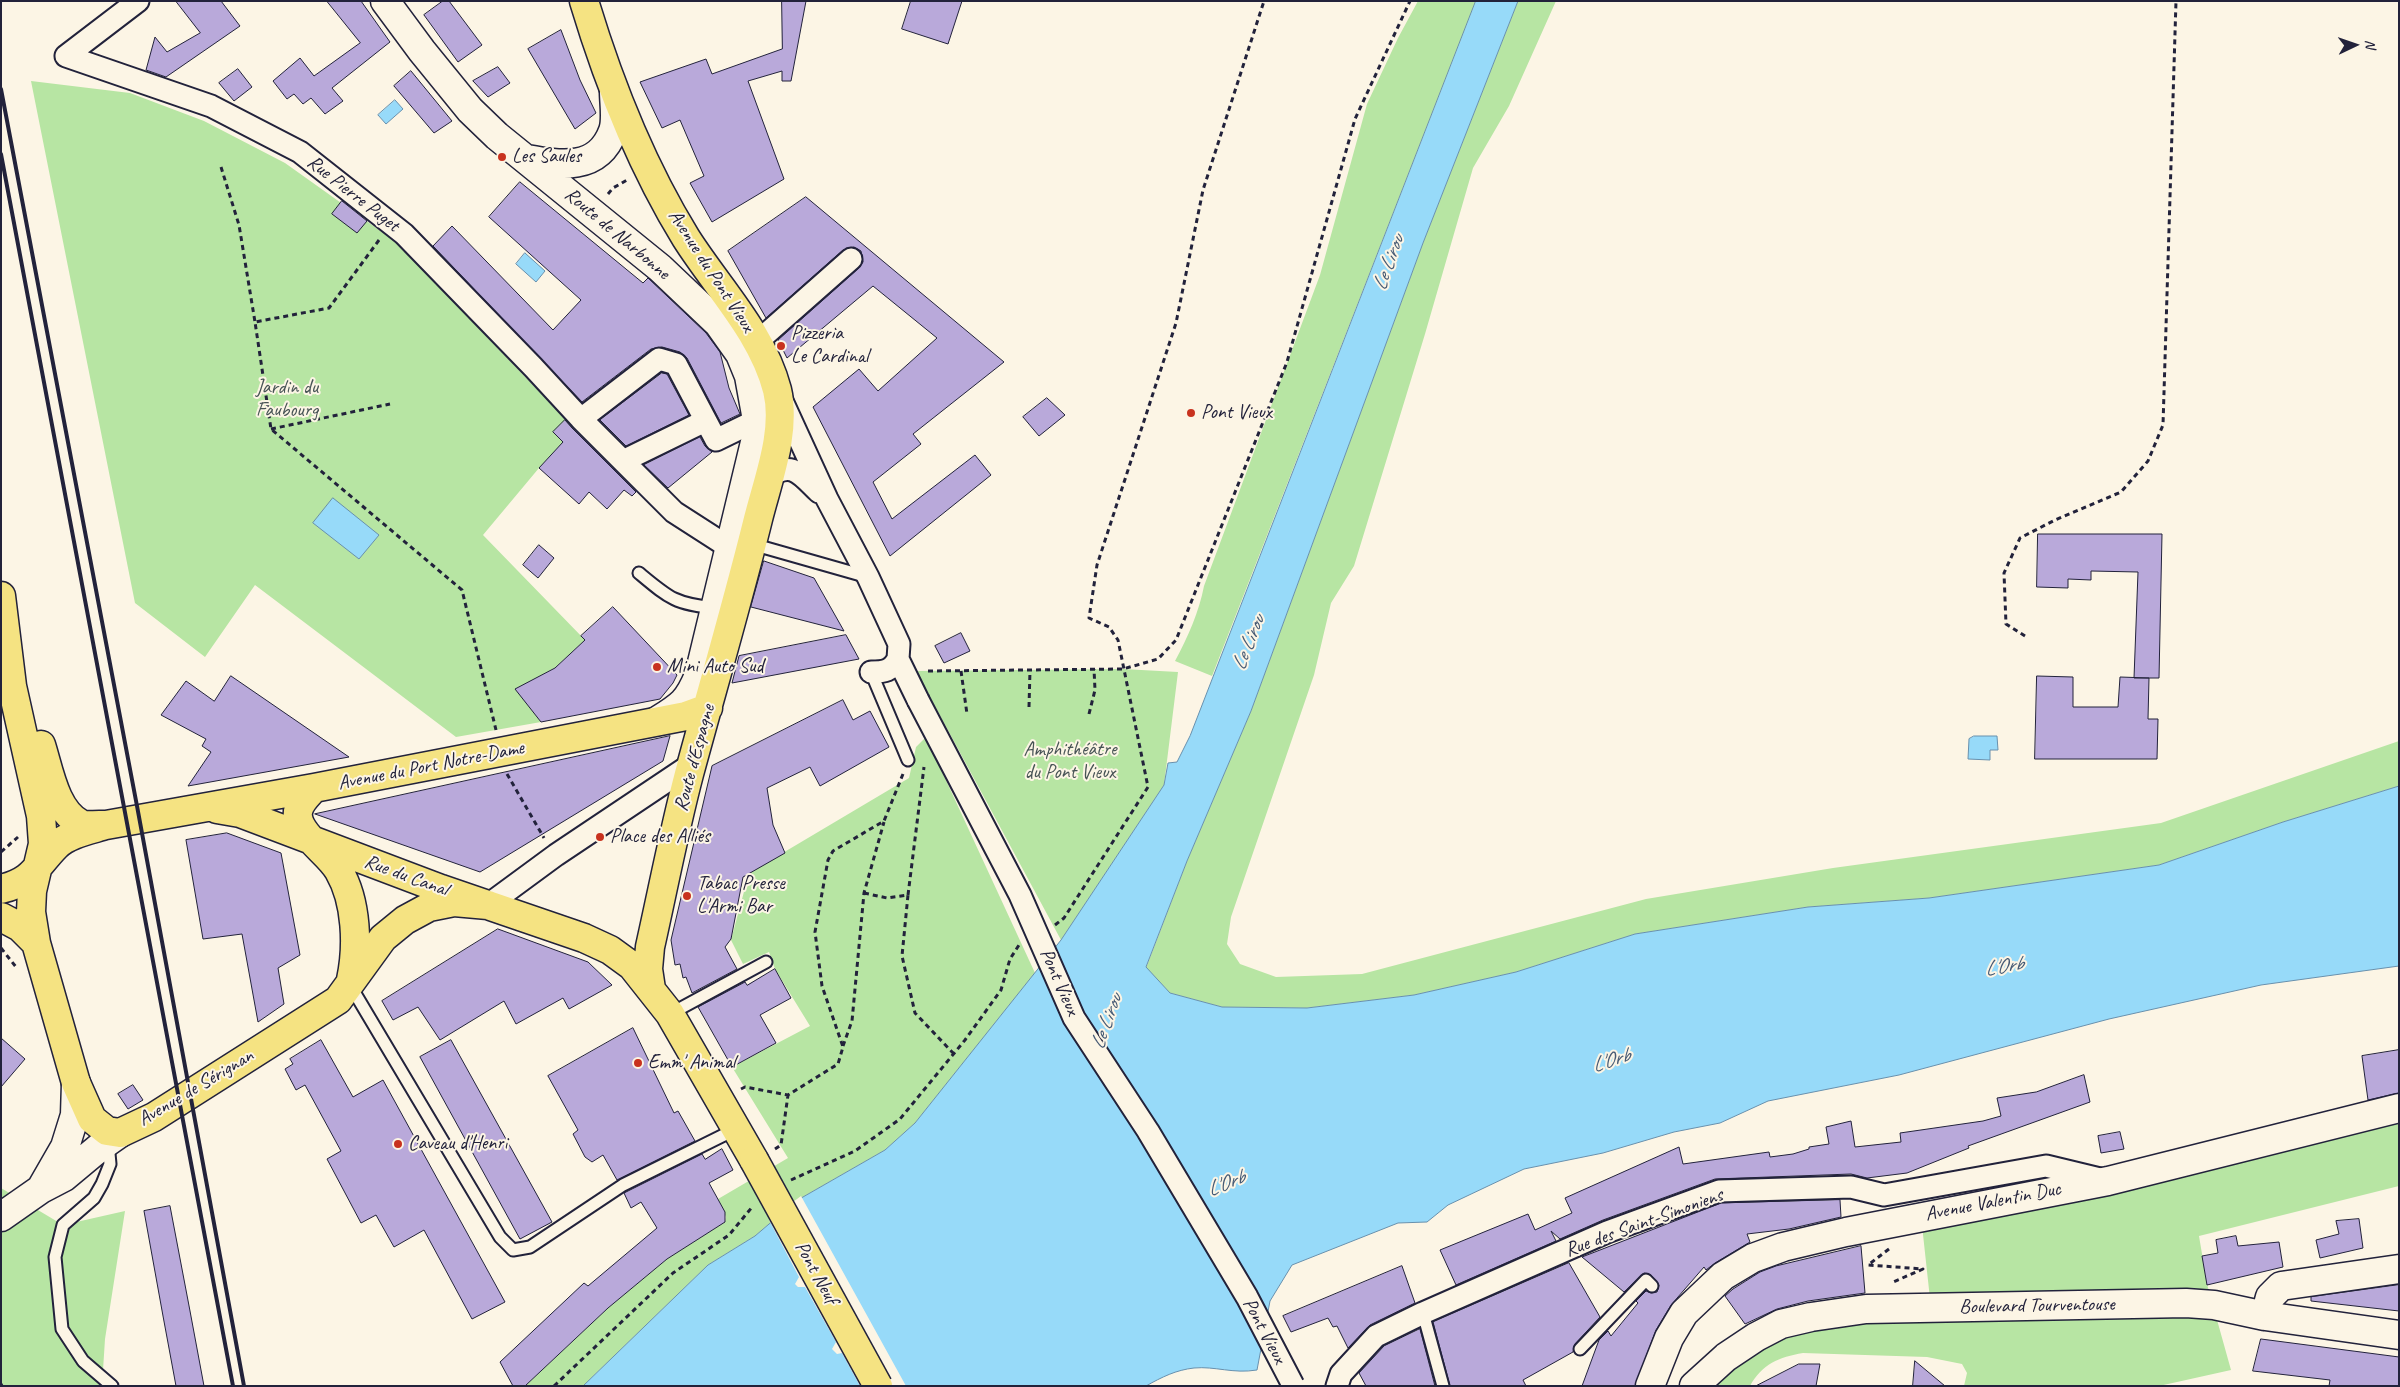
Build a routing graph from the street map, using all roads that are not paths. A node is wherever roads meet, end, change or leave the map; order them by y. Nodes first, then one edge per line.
1 (138, 1) edge
2 (385, 1) edge
3 (584, 1) edge
4 (598, 1) edge
5 (596, 42) junction
6 (614, 92) junction
7 (524, 158) junction
8 (851, 259) dead end
9 (757, 342) junction
10 (777, 392) junction
11 (581, 419) junction
12 (705, 420) junction
13 (756, 429) junction
14 (622, 461) junction
15 (768, 478) junction
16 (826, 499) junction
17 (730, 548) junction
18 (766, 548) dead end
19 (638, 573) dead end
20 (1, 574) edge
21 (868, 577) junction
22 (1, 596) edge
23 (715, 608) junction
24 (902, 668) junction
25 (871, 672) joint
26 (699, 675) joint
27 (7, 679) edge
28 (918, 700) joint
29 (708, 708) junction
30 (657, 721) junction
31 (908, 760) road end
32 (692, 764) junction
33 (314, 788) junction
34 (204, 807) junction
35 (106, 825) junction
36 (316, 843) junction
37 (39, 867) junction
38 (1, 889) edge
39 (488, 905) junction
40 (1, 917) edge
41 (36, 943) junction
42 (766, 962) dead end
43 (350, 985) junction
44 (651, 989) junction
45 (670, 1014) junction
46 (76, 1083) junction
47 (2399, 1108) edge
48 (737, 1128) junction
49 (112, 1135) junction
50 (2108, 1181) junction
51 (41, 1189) junction
52 (1, 1217) edge
53 (2399, 1269) edge
54 (1652, 1286) dead end
55 (1423, 1313) junction
56 (2265, 1316) junction
57 (2399, 1335) edge
58 (1580, 1349) dead end
59 (1293, 1385) edge
60 (112, 1386) edge
61 (878, 1386) edge
62 (1337, 1386) edge
63 (1443, 1386) edge
64 (1650, 1386) edge
65 (1694, 1386) edge

1 - 11 street, Rue Pierre Puget
2 - 7 main road, Route de Narbonne
3 - 5 main road, Avenue du Pont Vieux
4 - 5 main road
5 - 6 main road, Avenue du Pont Vieux
6 - 7 main road
6 - 9 main road, Avenue du Pont Vieux
7 - 13 main road, Route de Narbonne
8 - 9 street
9 - 10 main road, Avenue du Pont Vieux
10 - 15 main road, Route d'Espagne
10 - 16 street, Avenue du Pont Vieux
11 - 12 street
11 - 14 street, Rue Pierre Puget
12 - 13 street
12 - 14 street
13 - 17 main road, Route d'Espagne
13 - 29 lane
14 - 17 street, Rue Pierre Puget
15 - 16 street, Avenue du Pont Vieux
15 - 29 main road, Route d'Espagne
16 - 21 street, Avenue du Pont Vieux
17 - 23 main road, Route d'Espagne
18 - 21 lane
19 - 23 lane
20 - 35 main road
21 - 24 street, Avenue du Pont Vieux
22 - 27 main road
23 - 26 main road, Route d'Espagne
24 - 25 street
24 - 28 street, Avenue du Pont Vieux
25 - 31 lane
26 - 30 main road, Avenue du Port Notre-Dame
27 - 37 main road
28 - 59 street, Pont Vieux, bridge
29 - 30 main road, Avenue du Port Notre-Dame
29 - 32 main road, Route d'Espagne
30 - 33 main road, Avenue du Port Notre-Dame
32 - 39 street
32 - 44 main road, Route d'Espagne
33 - 34 main road, Avenue du Port Notre-Dame
33 - 36 main road, Rue du Canal
34 - 35 main road, Avenue du Port Notre-Dame
34 - 36 main road, Avenue du Port Notre-Dame
35 - 37 main road, Avenue du Port Notre-Dame
36 - 39 main road, Rue du Canal
36 - 43 main road
37 - 38 main road, Avenue du Port Notre-Dame
37 - 41 main road
39 - 43 main road, Avenue de Sérignan
39 - 44 main road, Rue du Canal
40 - 41 main road
41 - 46 main road
42 - 45 lane
43 - 48 lane
43 - 49 main road, Avenue de Sérignan
44 - 45 main road
45 - 48 main road
46 - 49 main road
46 - 51 main road, Avenue de Sérignan
47 - 50 main road, Avenue Valentin Duc
48 - 61 main road, Pont Neuf, bridge
49 - 51 main road, Avenue de Sérignan
49 - 60 lane
50 - 55 street, Rue des Saint-Simoniens
50 - 64 main road, Avenue Valentin Duc
51 - 52 main road, Avenue de Sérignan
53 - 56 main road
54 - 58 lane
55 - 62 street, Rue des Saint-Simoniens
55 - 63 lane
56 - 57 main road, Boulevard Tourventouse
56 - 65 main road, Boulevard Tourventouse

